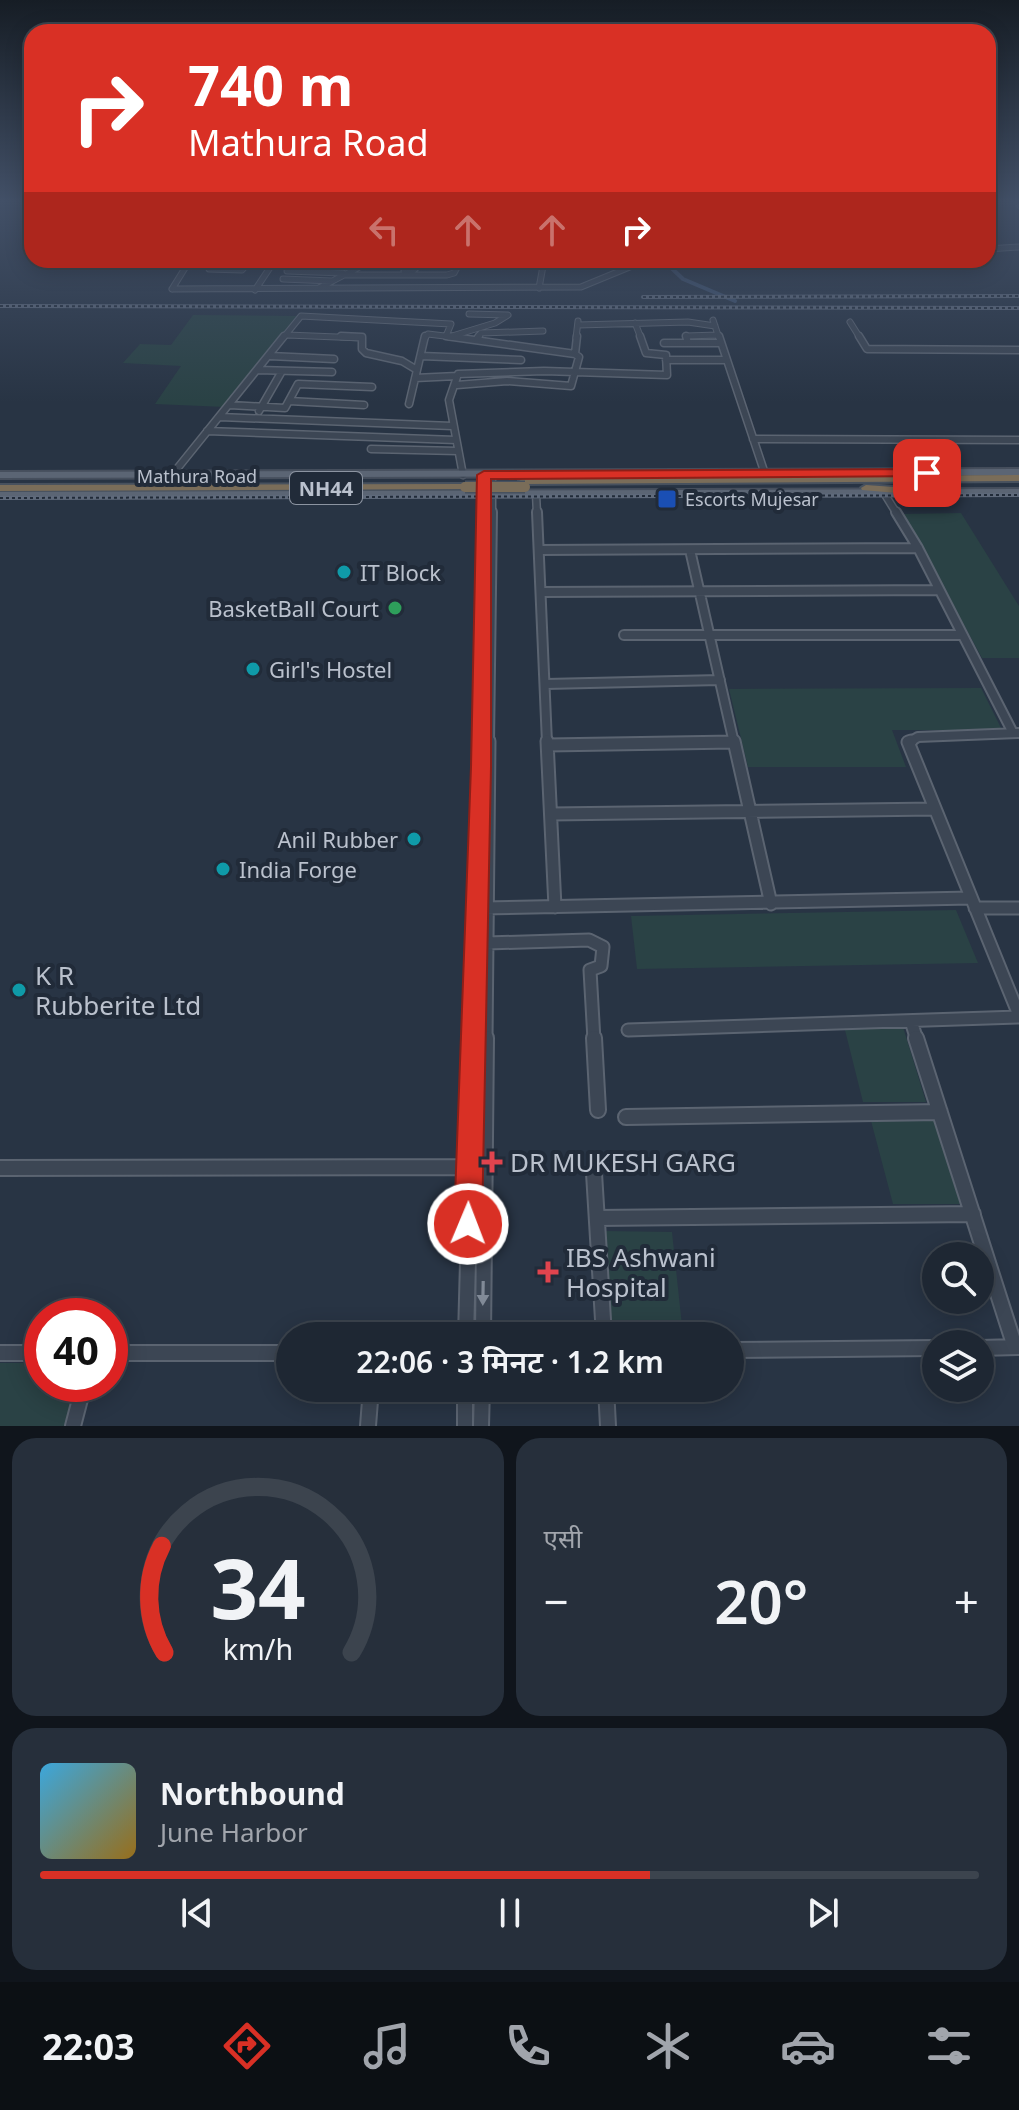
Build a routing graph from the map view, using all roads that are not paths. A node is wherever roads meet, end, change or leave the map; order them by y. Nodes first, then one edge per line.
1 (185, 269) edge
2 (209, 269) edge
3 (243, 269) edge
4 (269, 269) edge
5 (356, 269) edge
6 (415, 269) edge
7 (456, 269) edge
8 (545, 269) edge
9 (625, 269) edge
10 (287, 271) dead end
11 (310, 271) junction
12 (347, 273) junction
13 (283, 279) dead end
14 (303, 280) junction
15 (332, 281) junction
16 (539, 288) junction
17 (255, 290) junction
18 (297, 290) junction
19 (316, 290) junction
20 (469, 314) dead end
21 (850, 322) dead end
22 (635, 323) junction
23 (543, 331) dead end
24 (287, 335) junction
25 (448, 336) junction
26 (477, 339) junction
27 (719, 339) junction
28 (664, 343) dead end
29 (1019, 350) edge
30 (575, 354) junction
31 (270, 356) junction
32 (421, 356) junction
33 (334, 359) dead end
34 (521, 360) dead end
35 (666, 360) junction
36 (726, 360) junction
37 (258, 370) junction
38 (282, 371) junction
39 (332, 372) dead end
40 (576, 372) junction
41 (416, 374) junction
42 (457, 376) junction
43 (457, 385) junction
44 (372, 387) dead end
45 (289, 401) junction
46 (409, 404) dead end
47 (230, 405) junction
48 (364, 405) dead end
49 (262, 406) junction
50 (220, 417) junction
51 (255, 419) junction
52 (452, 426) junction
53 (207, 431) junction
54 (249, 432) junction
55 (753, 439) junction
56 (456, 440) junction
57 (1019, 440) edge
58 (371, 449) dead end
59 (458, 451) junction
60 (765, 474) junction
61 (172, 475) junction
62 (463, 475) junction
63 (488, 475) junction
64 (0, 478) edge
65 (1018, 478) edge
66 (189, 484) junction
67 (841, 487) junction
68 (0, 488) edge
69 (921, 492) junction
70 (1019, 492) edge
71 (487, 493) junction
72 (884, 493) junction
73 (536, 494) junction
74 (0, 495) edge
75 (918, 548) junction
76 (540, 550) junction
77 (690, 550) junction
78 (938, 590) junction
79 (699, 591) junction
80 (541, 592) junction
81 (624, 635) dead end
82 (710, 635) junction
83 (961, 635) junction
84 (720, 680) junction
85 (546, 684) junction
86 (1016, 733) edge
87 (734, 742) junction
88 (548, 745) junction
89 (935, 809) junction
90 (750, 812) junction
91 (551, 814) junction
92 (973, 903) junction
93 (771, 904) junction
94 (555, 907) junction
95 (482, 908) junction
96 (1019, 908) edge
97 (487, 943) junction
98 (1019, 1016) edge
99 (911, 1021) junction
100 (628, 1030) dead end
101 (598, 1110) dead end
102 (940, 1112) junction
103 (626, 1117) dead end
104 (469, 1167) junction
105 (486, 1167) junction
106 (0, 1168) edge
107 (594, 1173) dead end
108 (973, 1214) junction
109 (597, 1218) junction
110 (466, 1322) edge
111 (483, 1322) edge
112 (603, 1322) edge
113 (1017, 1347) edge
114 (922, 1348) edge
115 (994, 1348) edge
116 (744, 1350) edge
117 (0, 1353) edge
118 (24, 1353) edge
119 (128, 1353) edge
120 (276, 1353) edge
121 (79, 1402) edge
122 (370, 1402) edge
123 (465, 1402) edge
124 (482, 1402) edge
125 (607, 1402) edge
126 (73, 1426) edge
127 (368, 1426) edge
128 (465, 1426) edge
129 (481, 1426) edge
130 (608, 1426) edge

1 - 17 street
2 - 3 street
4 - 17 street
5 - 12 street
6 - 12 street
7 - 12 street
8 - 16 street
9 - 16 street
10 - 11 street
11 - 12 street
11 - 14 street
12 - 15 street
13 - 14 street
14 - 15 street
14 - 18 street
15 - 19 street
16 - 19 street
17 - 18 street
18 - 19 street
20 - 25 street
21 - 29 street
22 - 27 street
22 - 30 street
22 - 35 street
23 - 26 street
24 - 25 street
24 - 31 street
24 - 41 street
25 - 26 street
25 - 32 street
26 - 30 street
27 - 28 street
27 - 36 street
30 - 40 street
31 - 33 street
31 - 37 street
32 - 34 street
32 - 41 street
35 - 36 street
35 - 40 street
36 - 55 street
37 - 38 street
37 - 47 street
38 - 39 street
38 - 49 street
40 - 42 street
40 - 43 street
41 - 42 street
41 - 46 street
42 - 43 street
43 - 52 street
44 - 45 street
45 - 48 street
45 - 49 street
47 - 49 street
47 - 50 street
49 - 51 street
50 - 51 street
50 - 53 street
51 - 52 street
51 - 54 street
52 - 56 street
53 - 54 street
53 - 61 street
54 - 56 street
55 - 57 street
55 - 60 street
56 - 59 street
58 - 59 street
59 - 62 street
60 - 63 main road, Mathura Road
60 - 65 main road, Mathura Road
61 - 62 main road, Mathura Road
61 - 64 main road, Mathura Road
62 - 63 main road, Mathura Road
63 - 71 street
64 - 66 highway, NH44
65 - 66 highway, NH44
65 - 67 highway, NH44
66 - 67 highway, NH44, bridge
66 - 68 highway, NH44
67 - 69 highway
69 - 70 main road, Mathura Road
69 - 72 main road, Mathura Road
71 - 73 main road, Mathura Road
71 - 74 main road, Mathura Road
71 - 95 street
72 - 73 main road, Mathura Road
72 - 75 street
73 - 76 street
75 - 77 street
75 - 78 street
76 - 77 street
76 - 80 street
77 - 79 street
78 - 79 street
78 - 83 street
79 - 80 street
79 - 82 street
80 - 85 street
81 - 82 street
82 - 83 street
82 - 84 street
83 - 86 street
84 - 85 street
84 - 87 street
85 - 88 street
86 - 89 street
87 - 88 street
87 - 90 street
88 - 91 street
89 - 90 street
89 - 92 street
90 - 91 street
90 - 93 street
91 - 94 street
92 - 93 street
92 - 96 street
92 - 98 street
93 - 94 street
94 - 95 street
95 - 97 street
95 - 104 street
97 - 101 street
97 - 105 street
98 - 99 street
99 - 100 street
99 - 102 street
102 - 103 street
102 - 108 street
104 - 105 street
104 - 106 street
104 - 110 street
105 -> 111 street
107 - 109 street
108 - 109 street
108 - 113 street
109 - 112 street
113 - 115 street
114 - 116 street
117 - 118 street
119 - 120 street
121 - 126 street
122 - 127 street
123 - 128 street
124 - 129 street
125 - 130 street

